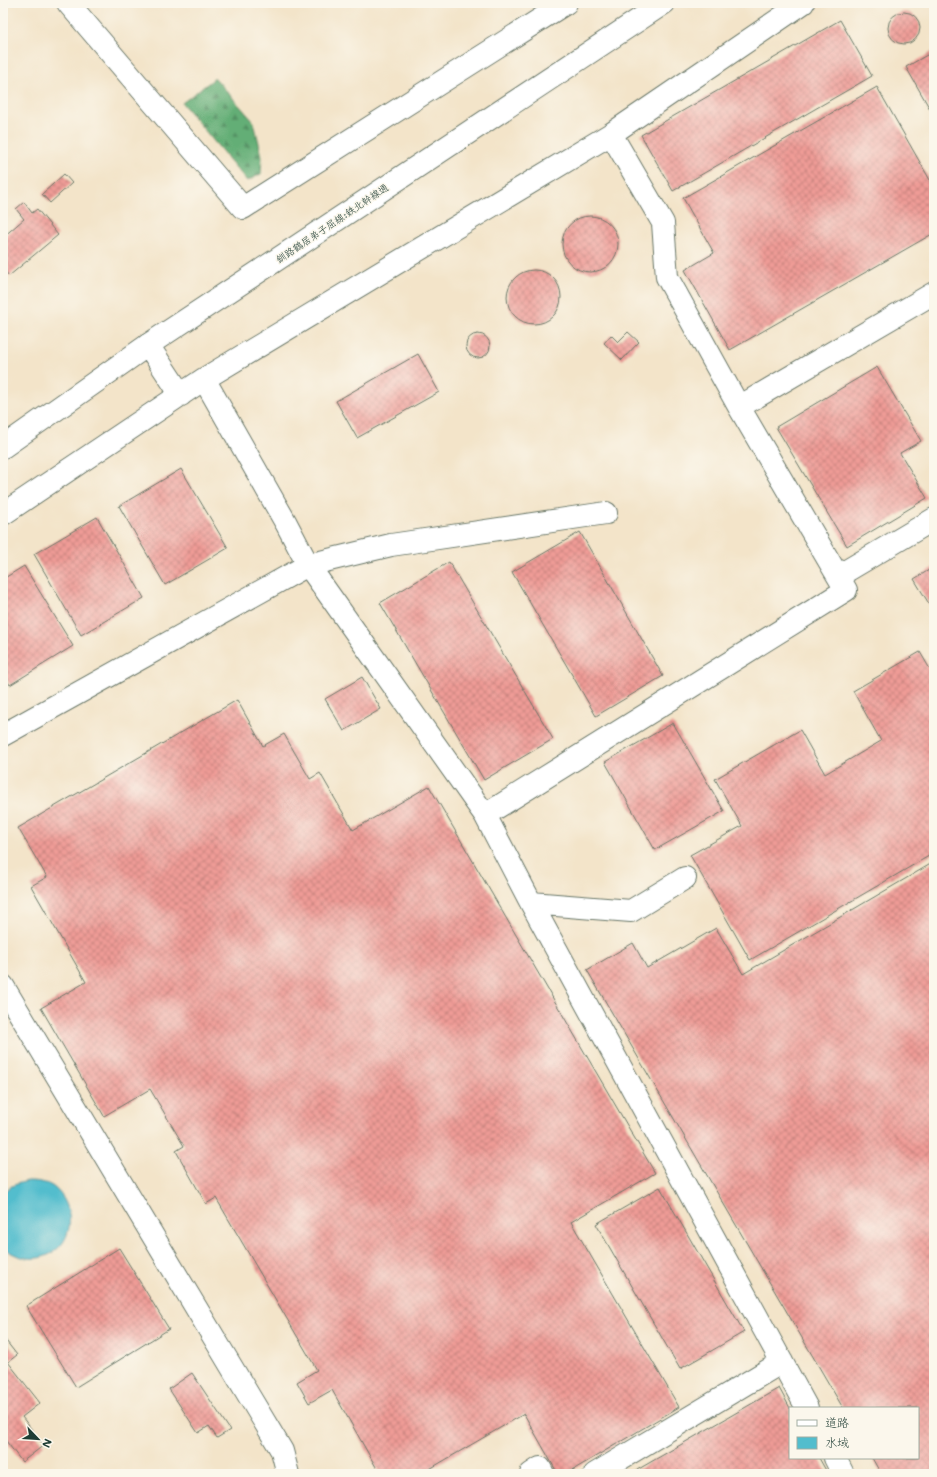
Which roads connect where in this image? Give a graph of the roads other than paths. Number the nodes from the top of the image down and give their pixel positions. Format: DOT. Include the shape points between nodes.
graph roads {
  1 [pos="566,3"];
  2 [pos="664,3"];
  3 [pos="803,3"];
  4 [pos="75,6"];
  5 [pos="611,134"];
  6 [pos="934,293"];
  7 [pos="148,345"];
  8 [pos="204,379"];
  9 [pos="181,395"];
  10 [pos="739,407"];
  11 [pos="3,447"];
  12 [pos="606,513"];
  13 [pos="3,514"];
  14 [pos="934,519"];
  15 [pos="308,565"];
  16 [pos="838,576"];
  17 [pos="3,735"];
  18 [pos="485,815"];
  19 [pos="685,878"];
  20 [pos="531,903"];
  21 [pos="3,986"];
  22 [pos="782,1362"];
  23 [pos="806,1407"];
  24 [pos="835,1459"];
  25 [pos="288,1474"];
  26 [pos="531,1474"];
  27 [pos="543,1474"];
  28 [pos="595,1474"];
  29 [pos="843,1474"];
  1 -- 4 [label="main road" via="243,208"];
  2 -- 7 [label="main road, 釧路鶴居弟子屈線:鉄北幹線通"];
  3 -- 5 [label="main road"];
  5 -- 8 [label="main road"];
  5 -- 10 [label="main road" via="663,223 667,277"];
  6 -- 10 [label="main road"];
  7 -- 9 [label="main road"];
  7 -- 11 [label="main road, 釧路鶴居弟子屈線:鉄北幹線通"];
  8 -- 9 [label="main road"];
  8 -- 15 [label="main road"];
  9 -- 13 [label="main road"];
  10 -- 16 [label="main road"];
  12 -- 15 [label="main road" via="391,545"];
  14 -- 16 [label="main road"];
  15 -- 17 [label="main road"];
  15 -- 18 [label="main road"];
  16 -- 18 [label="main road" via="846,590"];
  18 -- 20 [label="main road"];
  19 -- 20 [label="main road" via="631,911"];
  20 -- 22 [label="main road"];
  21 -- 25 [label="main road" via="282,1451"];
  22 -- 23 [label="main road"];
  22 -- 28 [label="main road"];
  24 -- 29 [label="main road"];
  26 -- 27 [label="main road" via="540,1468"];
}
